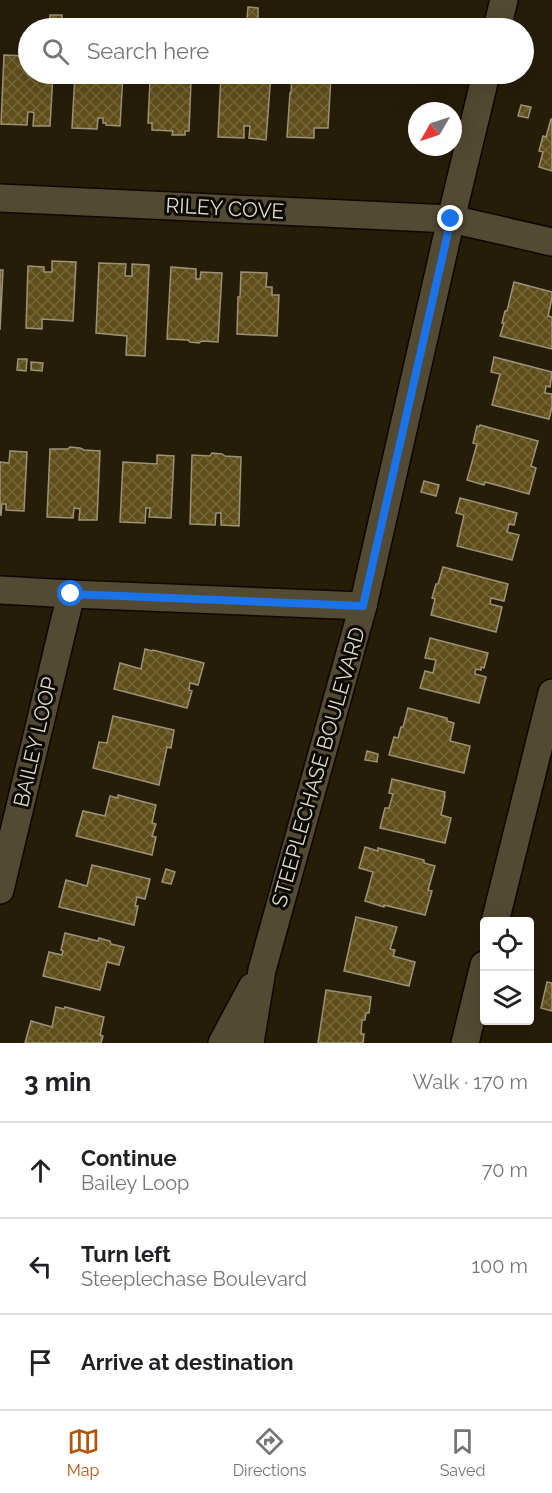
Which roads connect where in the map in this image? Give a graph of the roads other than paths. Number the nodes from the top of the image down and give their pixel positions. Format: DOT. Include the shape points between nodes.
graph roads {
  1 [pos="504,0"];
  2 [pos="500,18"];
  3 [pos="484,84"];
  4 [pos="0,198"];
  5 [pos="451,219"];
  6 [pos="552,242"];
  7 [pos="0,590"];
  8 [pos="71,594"];
  9 [pos="363,606"];
  10 [pos="552,693"];
  11 [pos="0,890"];
  12 [pos="496,917"];
  13 [pos="261,970"];
  14 [pos="483,971"];
  15 [pos="222,1043"];
  16 [pos="250,1043"];
  17 [pos="465,1043"];
  1 -- 2 [label="street"];
  3 -- 5 [label="street, STEEPLECHASE BOULEVARD"];
  4 -- 5 [label="street, RILEY COVE"];
  5 -- 6 [label="street, RILEY COVE"];
  5 -- 9 [label="street, STEEPLECHASE BOULEVARD"];
  7 -- 8 [label="street"];
  8 -- 9 [label="street"];
  8 -- 11 [label="street, BAILEY LOOP"];
  9 -- 13 [label="street, STEEPLECHASE BOULEVARD"];
  10 -- 12 [label="street"];
  13 -- 15 [label="street, STEEPLECHASE BOULEVARD"];
  13 -- 16 [label="street, STEEPLECHASE BOULEVARD"];
  14 -- 17 [label="street"];
}
